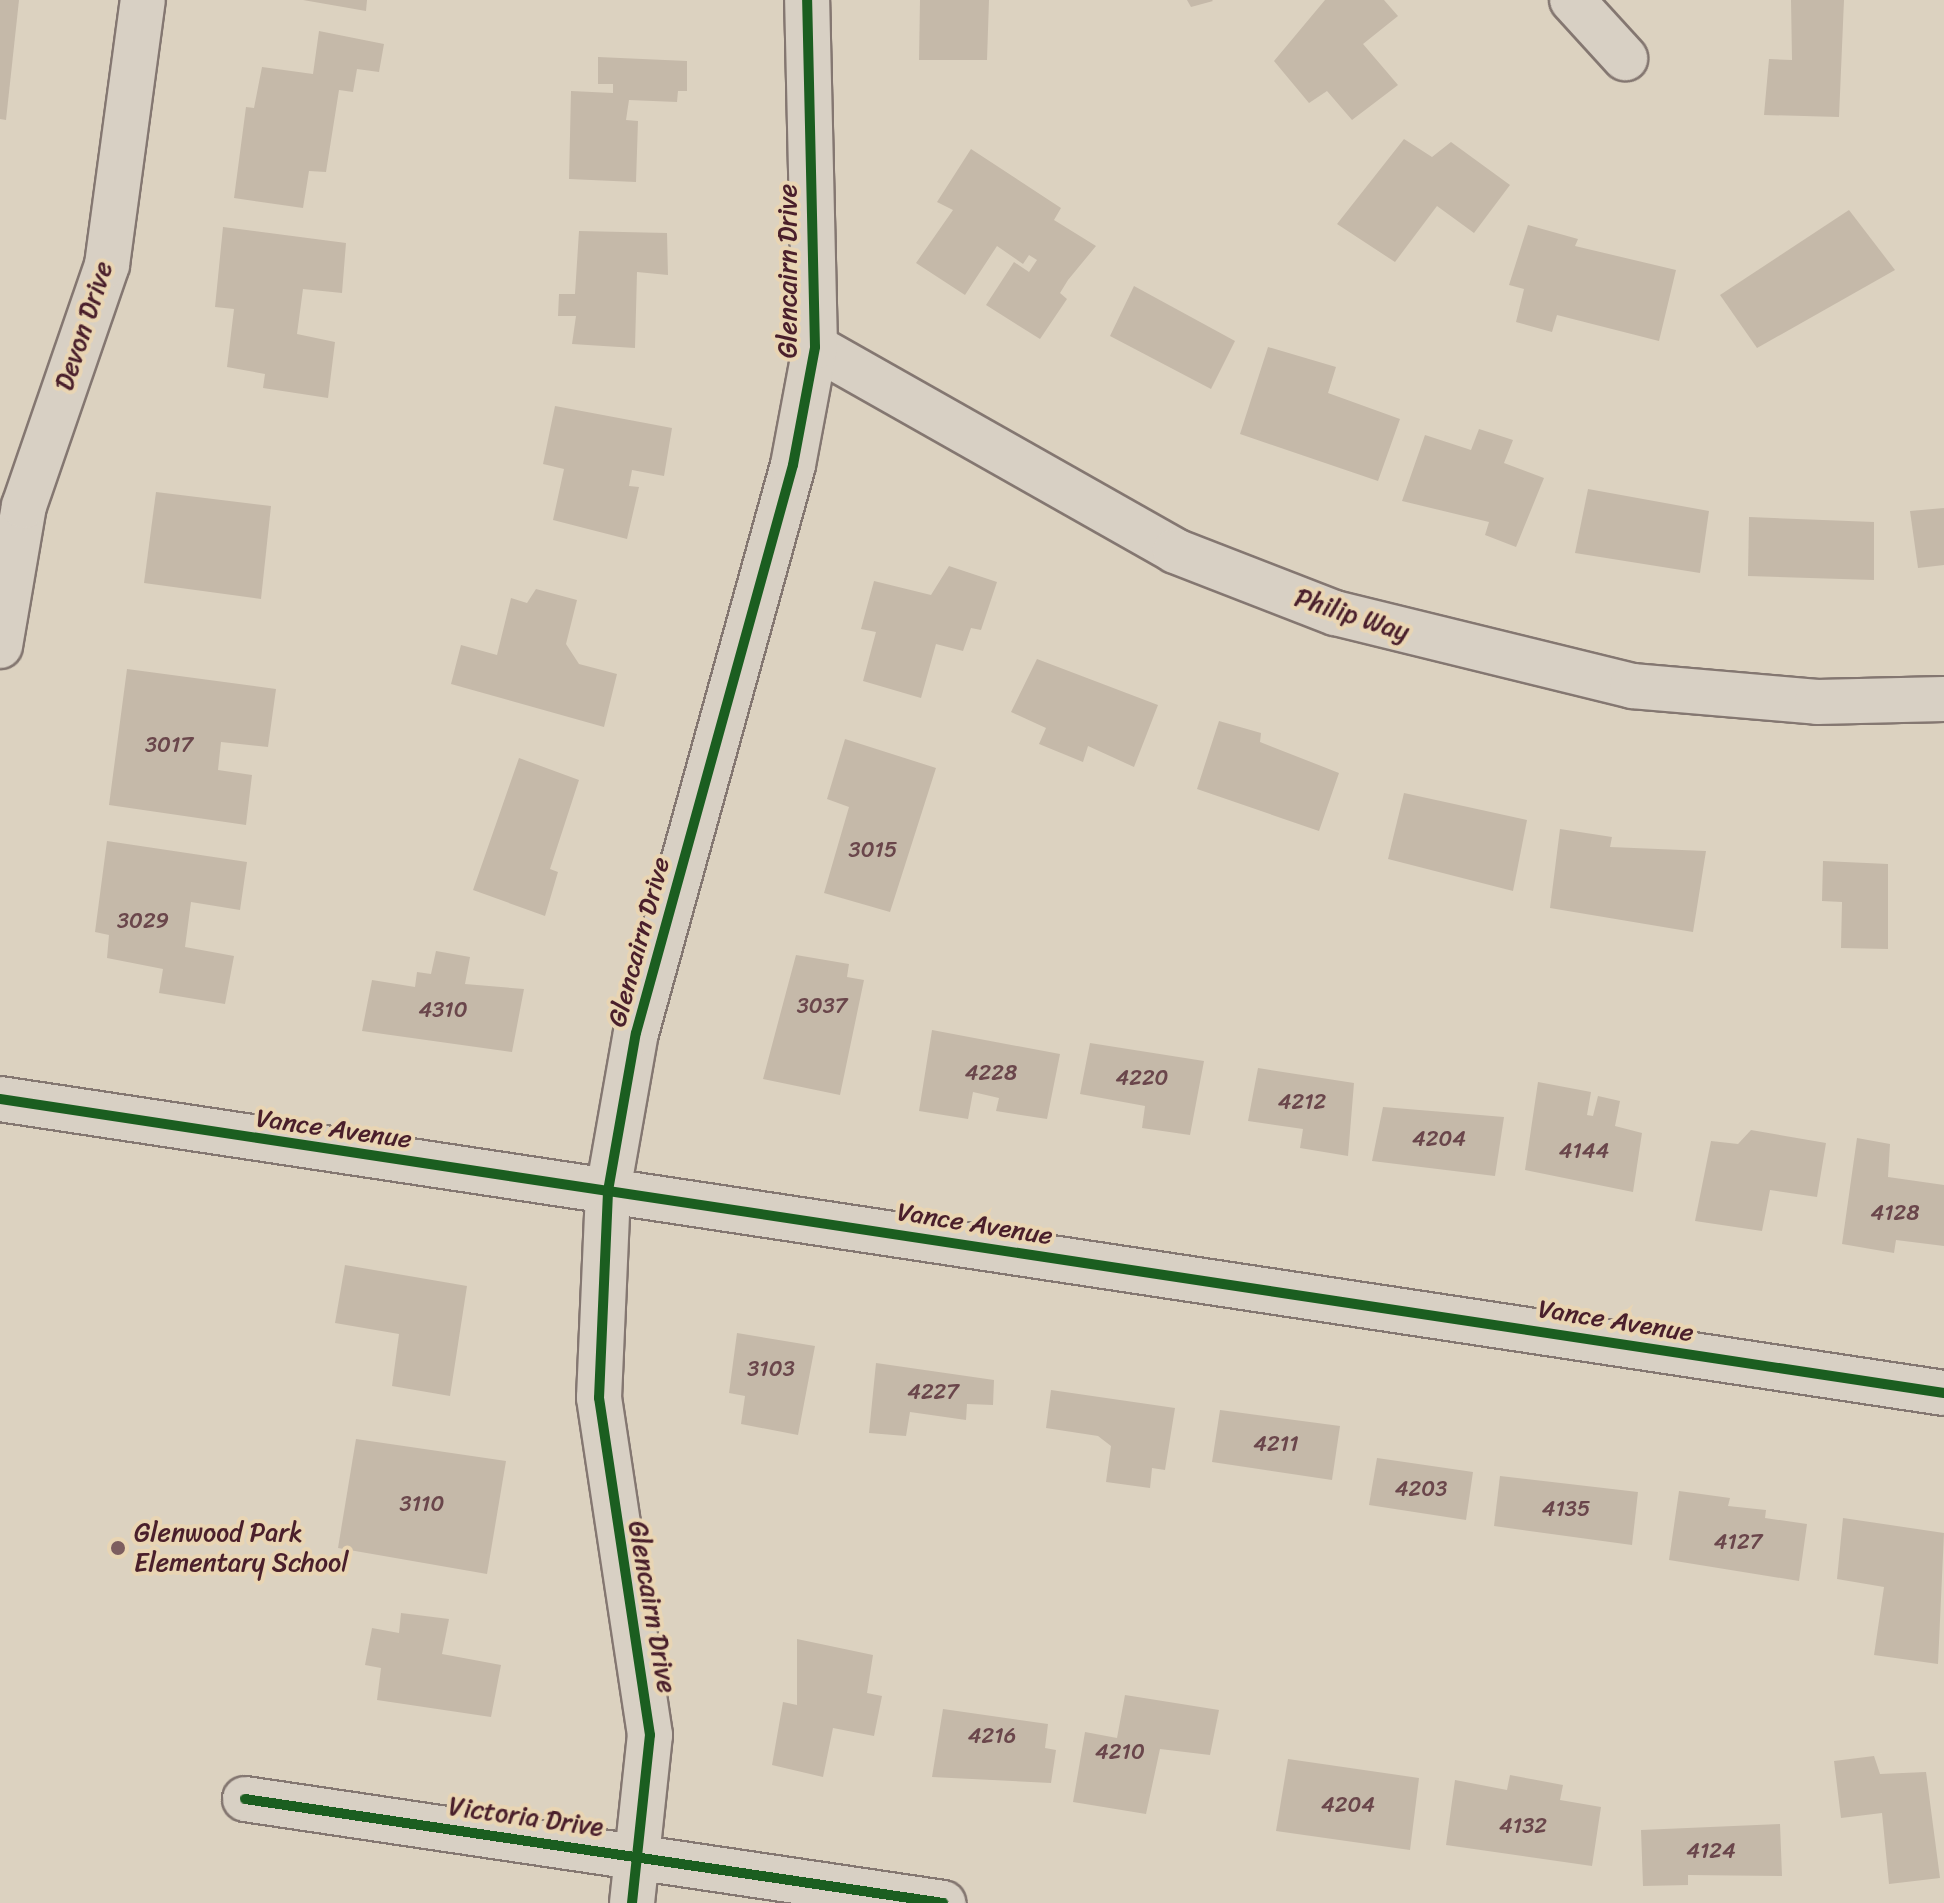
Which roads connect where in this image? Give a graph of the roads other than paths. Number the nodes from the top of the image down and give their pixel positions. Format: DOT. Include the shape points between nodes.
graph roads {
  1 [pos="143,0"];
  2 [pos="807,0"];
  3 [pos="1572,0"];
  4 [pos="1625,58"];
  5 [pos="815,347"];
  6 [pos="0,646"];
  7 [pos="1944,699"];
  8 [pos="0,1099"];
  9 [pos="608,1191"];
  10 [pos="1944,1393"];
  11 [pos="245,1799"];
  12 [pos="639,1855"];
  13 [pos="632,1903"];
  14 [pos="943,1903"];
  1 -- 6 [label="street, Devon Drive" via="107,265 24,506"];
  2 -- 5 [label="street, Glencairn Drive"];
  3 -- 4 [label="street"];
  5 -- 7 [label="street, Philip Way" via="1175,551 1335,613 1632,686 1817,702"];
  5 -- 9 [label="street, Glencairn Drive" via="793,465 636,1033"];
  8 -- 9 [label="street, Vance Avenue"];
  9 -- 10 [label="street, Vance Avenue"];
  9 -- 12 [label="street, Glencairn Drive" via="599,1398 650,1735"];
  11 -- 12 [label="street, Victoria Drive"];
  12 -- 13 [label="street, Glencairn Drive"];
  12 -- 14 [label="street, Victoria Drive"];
}
